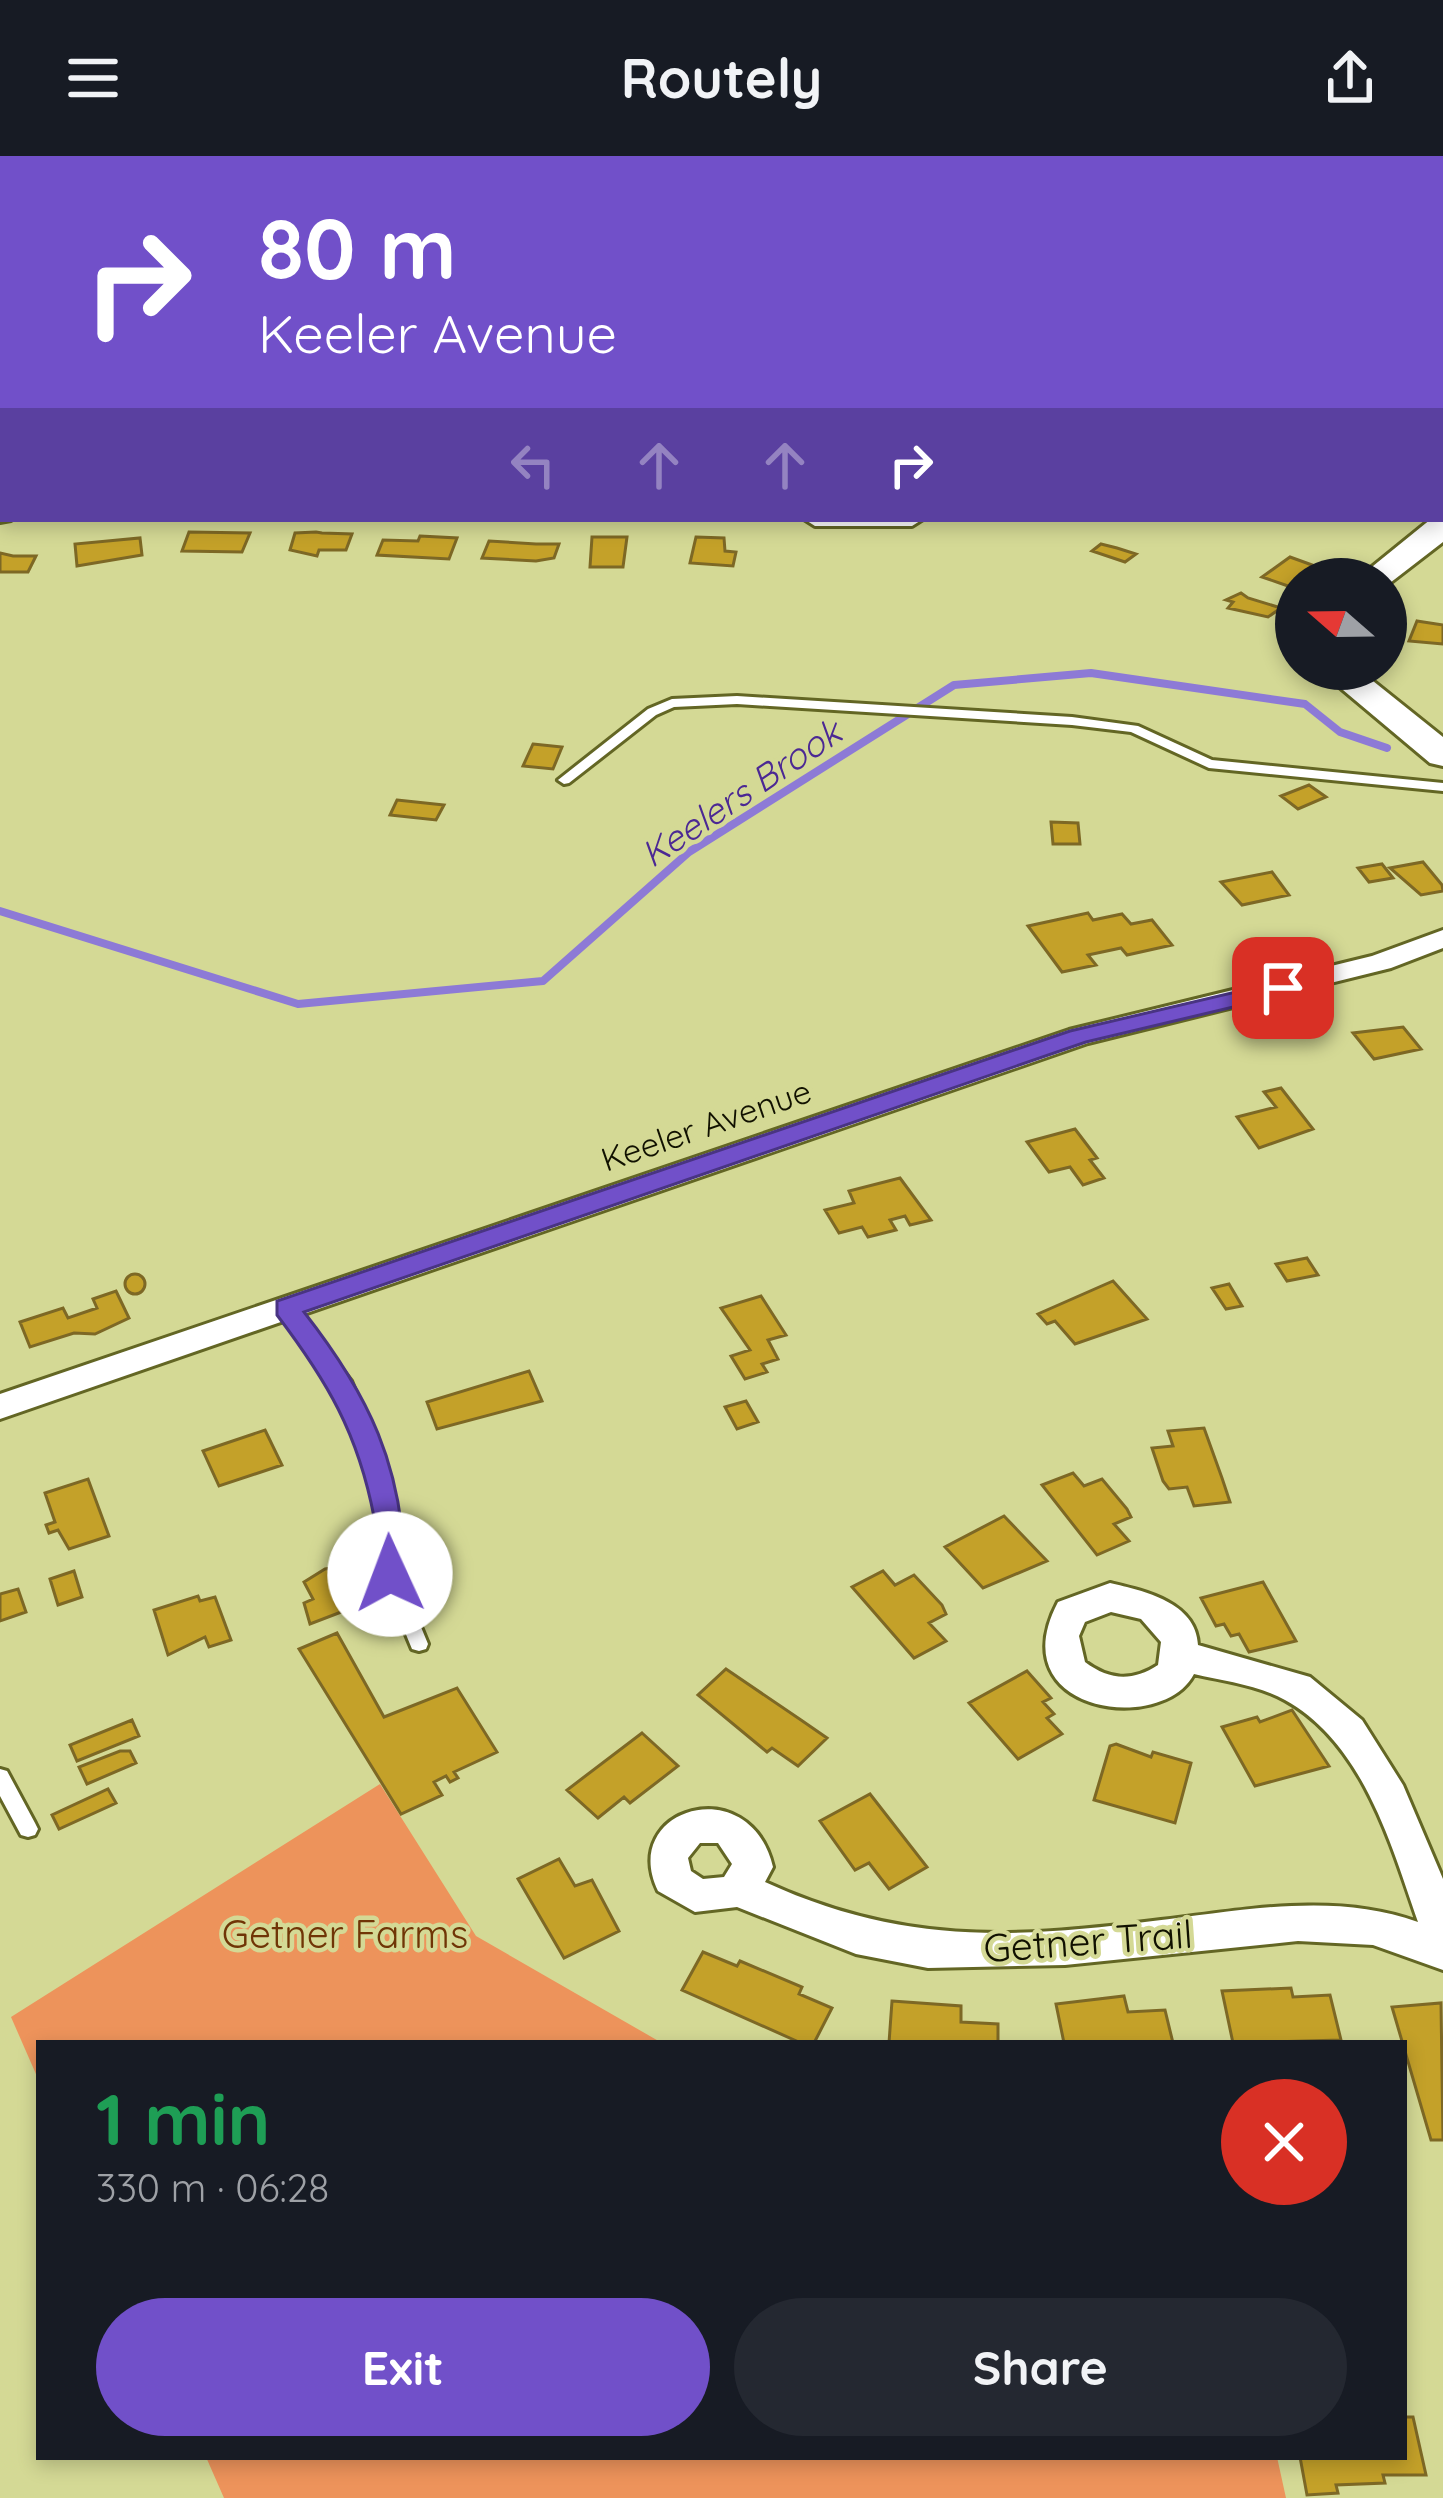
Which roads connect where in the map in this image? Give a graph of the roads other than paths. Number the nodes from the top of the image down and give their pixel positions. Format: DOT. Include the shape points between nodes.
graph roads {
  1 [pos="1443,526"];
  2 [pos="1401,558"];
  3 [pos="1362,690"];
  4 [pos="1443,755"];
  5 [pos="563,780"];
  6 [pos="1443,787"];
  7 [pos="1443,938"];
  8 [pos="286,1308"];
  9 [pos="0,1406"];
  10 [pos="419,1644"];
  11 [pos="1182,1656"];
  12 [pos="0,1777"];
  13 [pos="28,1829"];
  14 [pos="738,1889"];
  15 [pos="1443,1936"];
  16 [pos="1443,1952"];
  1 -- 2 [label="main road"];
  3 -- 4 [label="main road"];
  5 -- 6 [label="lane" via="672,703 736,700 1072,721 1134,730 1209,764"];
  7 -- 8 [label="street, Keeler Avenue" via="1381,962 1079,1036"];
  8 -- 9 [label="street, Keeler Avenue"];
  8 -- 10 [label="lane" via="350,1399 389,1520 390,1574"];
  11 -- 15 [label="street" via="1298,1688 1340,1718 1406,1832"];
  12 -- 13 [label="lane"];
  14 -- 16 [label="street, Getner Trail" via="801,1918 925,1950 1088,1946 1323,1921 1418,1938"];
}
